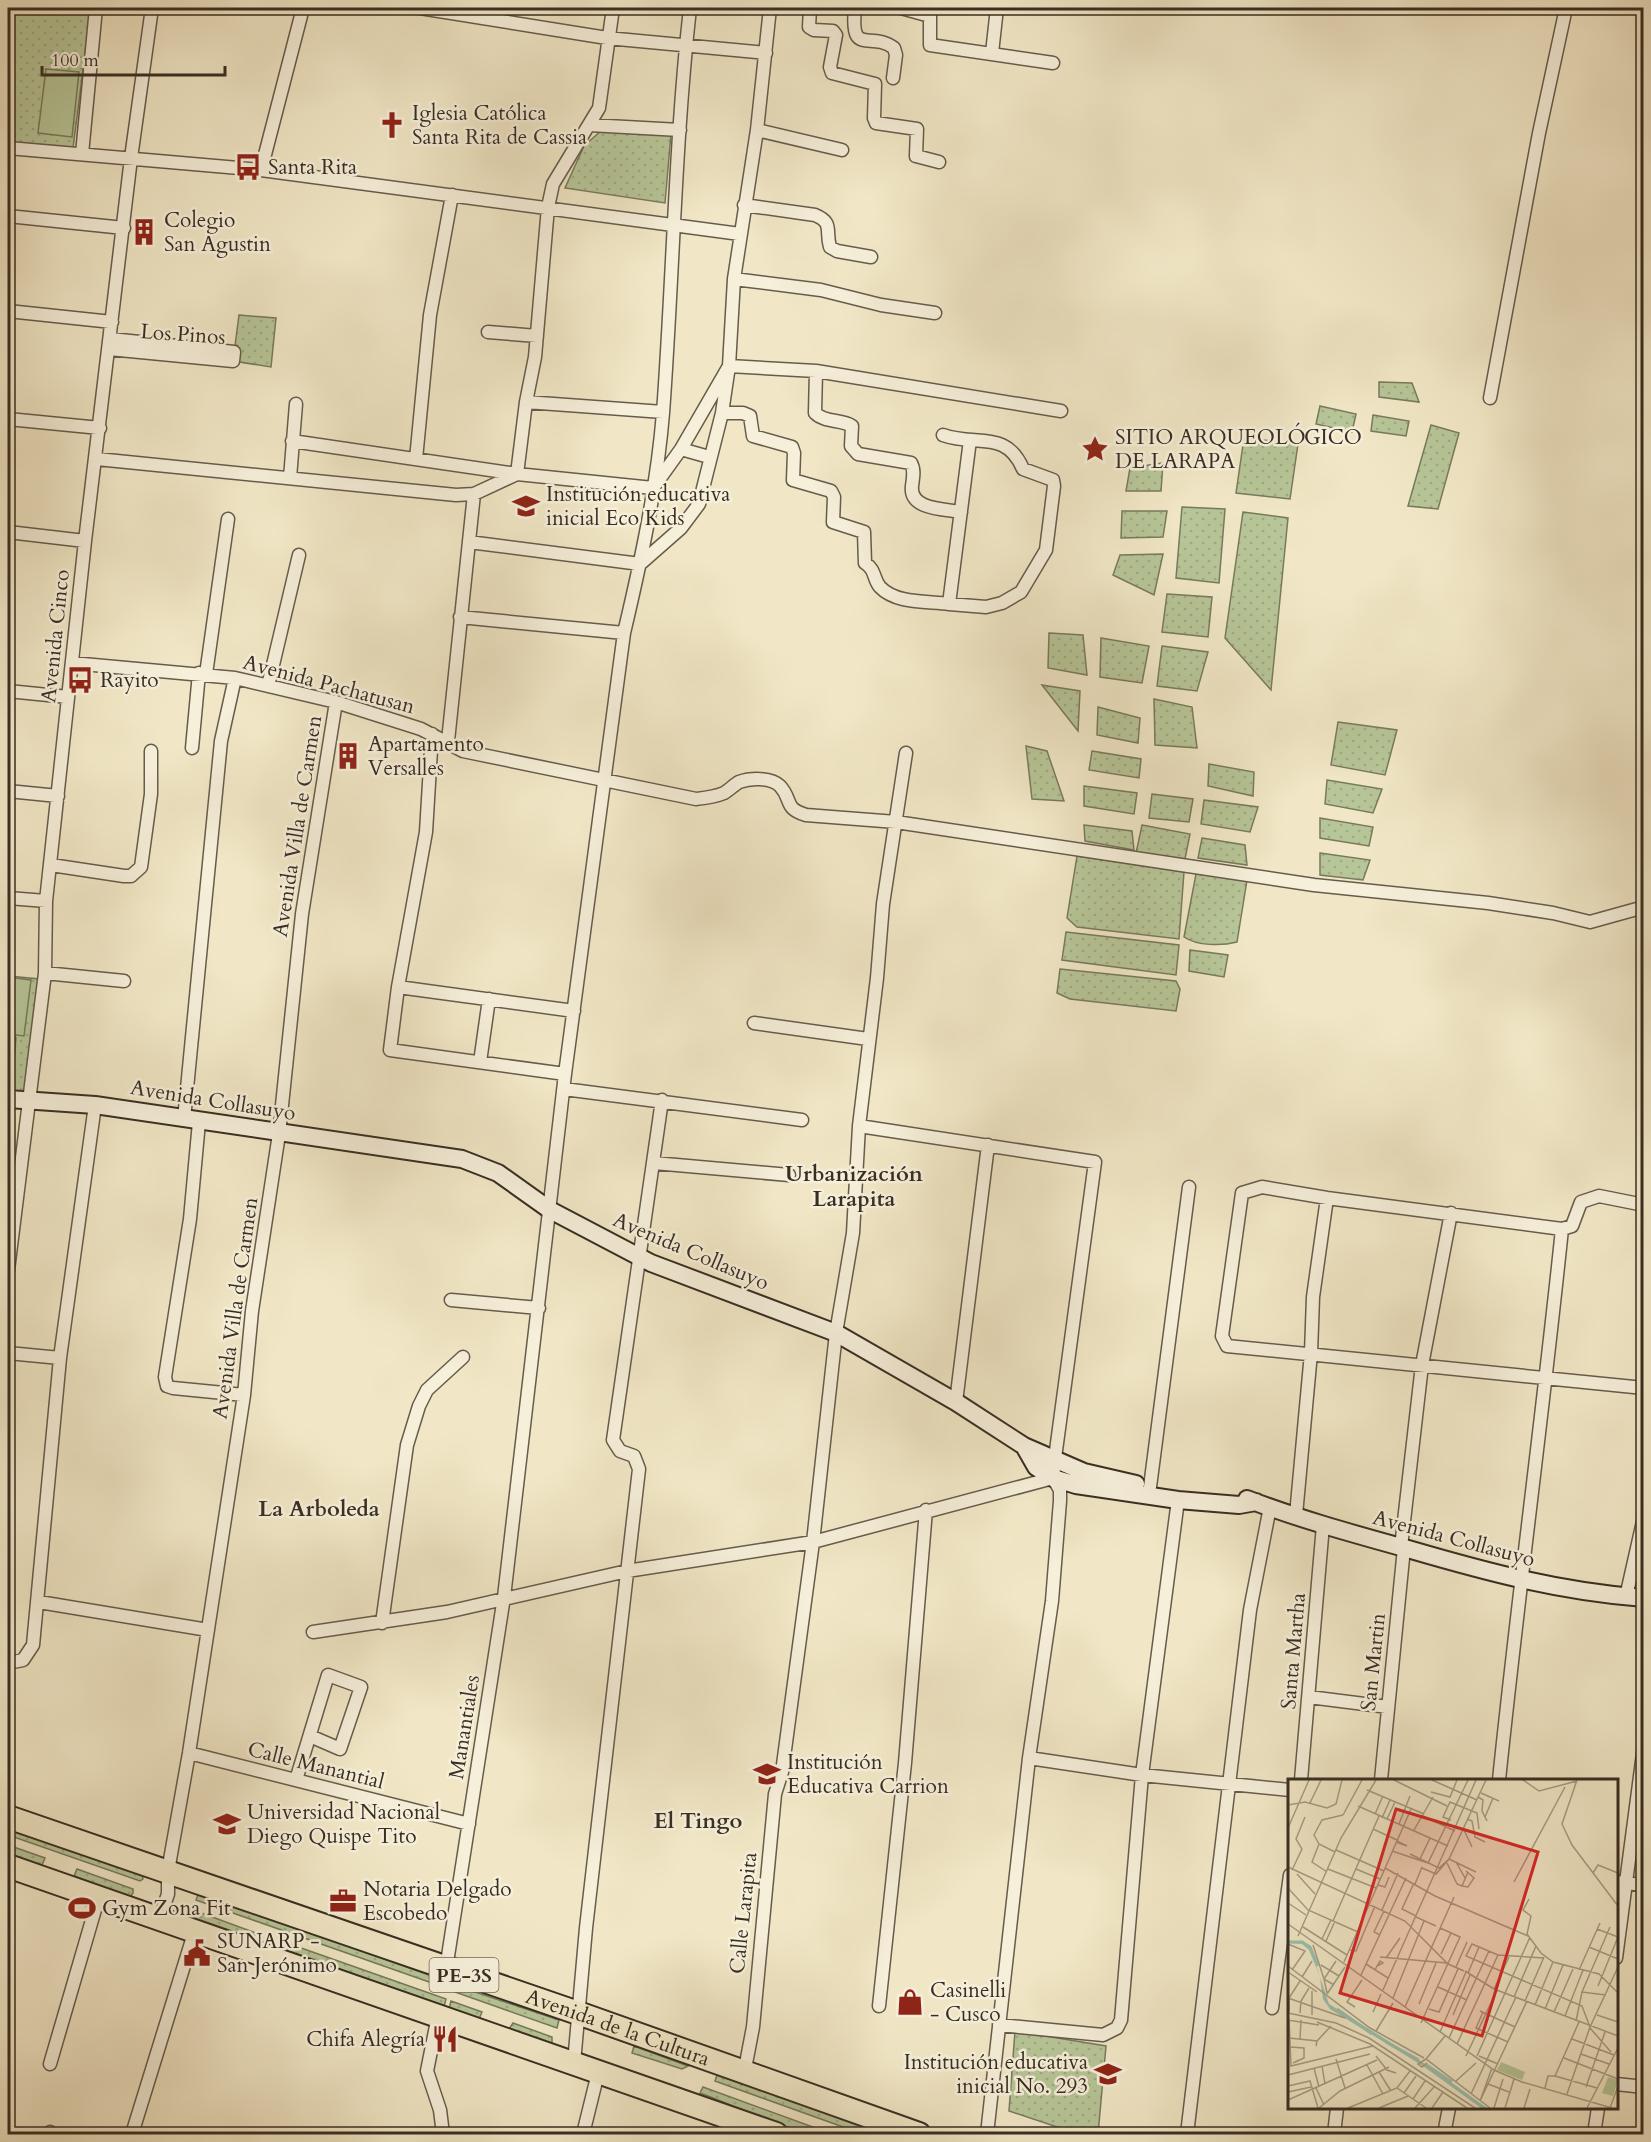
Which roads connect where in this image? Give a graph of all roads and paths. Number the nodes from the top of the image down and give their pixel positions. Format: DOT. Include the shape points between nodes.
graph roads {
  1 [pos="96,8"];
  2 [pos="152,8"];
  3 [pos="303,8"];
  4 [pos="420,8"];
  5 [pos="613,8"];
  6 [pos="690,8"];
  7 [pos="770,8"];
  8 [pos="810,8"];
  9 [pos="855,8"];
  10 [pos="901,8"];
  11 [pos="997,8"];
  12 [pos="1566,8"];
  13 [pos="607,38"];
  14 [pos="686,46"];
  15 [pos="766,53"];
  16 [pos="992,53"];
  17 [pos="1053,63"];
  18 [pos="893,78"];
  19 [pos="588,125"];
  20 [pos="680,130"];
  21 [pos="757,130"];
  22 [pos="8,148"];
  23 [pos="842,150"];
  24 [pos="82,154"];
  25 [pos="131,158"];
  26 [pos="939,162"];
  27 [pos="261,171"];
  28 [pos="452,195"];
  29 [pos="744,205"];
  30 [pos="548,207"];
  31 [pos="8,216"];
  32 [pos="673,224"];
  33 [pos="124,228"];
  34 [pos="740,234"];
  35 [pos="871,257"];
  36 [pos="734,279"];
  37 [pos="8,311"];
  38 [pos="935,313"];
  39 [pos="112,322"];
  40 [pos="488,332"];
  41 [pos="537,336"];
  42 [pos="110,344"];
  43 [pos="729,366"];
  44 [pos="816,371"];
  45 [pos="1490,398"];
  46 [pos="526,402"];
  47 [pos="296,404"];
  48 [pos="1061,411"];
  49 [pos="663,412"];
  50 [pos="722,413"];
  51 [pos="8,419"];
  52 [pos="100,428"];
  53 [pos="943,435"];
  54 [pos="970,440"];
  55 [pos="292,441"];
  56 [pos="681,448"];
  57 [pos="709,457"];
  58 [pos="97,459"];
  59 [pos="416,459"];
  60 [pos="517,474"];
  61 [pos="290,478"];
  62 [pos="653,488"];
  63 [pos="474,494"];
  64 [pos="961,512"];
  65 [pos="228,519"];
  66 [pos="8,532"];
  67 [pos="85,542"];
  68 [pos="469,542"];
  69 [pos="299,555"];
  70 [pos="640,564"];
  71 [pos="949,604"];
  72 [pos="460,617"];
  73 [pos="624,633"];
  74 [pos="72,663"];
  75 [pos="202,673"];
  76 [pos="235,678"];
  77 [pos="268,686"];
  78 [pos="8,691"];
  79 [pos="68,697"];
  80 [pos="336,702"];
  81 [pos="432,734"];
  82 [pos="448,741"];
  83 [pos="192,748"];
  84 [pos="151,752"];
  85 [pos="906,753"];
  86 [pos="604,781"];
  87 [pos="8,791"];
  88 [pos="58,796"];
  89 [pos="896,822"];
  90 [pos="51,865"];
  91 [pos="8,898"];
  92 [pos="46,901"];
  93 [pos="1644,907"];
  94 [pos="45,973"];
  95 [pos="124,981"];
  96 [pos="398,987"];
  97 [pos="489,999"];
  98 [pos="574,1011"];
  99 [pos="754,1023"];
  100 [pos="868,1039"];
  101 [pos="480,1062"];
  102 [pos="566,1074"];
  103 [pos="564,1089"];
  104 [pos="8,1099"];
  105 [pos="662,1100"];
  106 [pos="28,1102"];
  107 [pos="95,1105"];
  108 [pos="802,1120"];
  109 [pos="192,1121"];
  110 [pos="859,1126"];
  111 [pos="279,1134"];
  112 [pos="988,1145"];
  113 [pos="654,1163"];
  114 [pos="789,1175"];
  115 [pos="1189,1186"];
  116 [pos="1327,1198"];
  117 [pos="1644,1205"];
  118 [pos="550,1210"];
  119 [pos="1450,1213"];
  120 [pos="1562,1229"];
  121 [pos="639,1257"];
  122 [pos="8,1270"];
  123 [pos="451,1300"];
  124 [pos="539,1308"];
  125 [pos="837,1333"];
  126 [pos="8,1353"];
  127 [pos="1311,1353"];
  128 [pos="463,1357"];
  129 [pos="60,1358"];
  130 [pos="1422,1365"];
  131 [pos="1547,1377"];
  132 [pos="1644,1388"];
  133 [pos="244,1395"];
  134 [pos="956,1402"];
  135 [pos="1024,1446"];
  136 [pos="1055,1458"];
  137 [pos="1053,1478"];
  138 [pos="1164,1494"];
  139 [pos="1263,1505"];
  140 [pos="926,1510"];
  141 [pos="1296,1515"];
  142 [pos="1644,1517"];
  143 [pos="1323,1525"];
  144 [pos="813,1542"];
  145 [pos="1403,1548"];
  146 [pos="627,1571"];
  147 [pos="1520,1581"];
  148 [pos="1626,1597"];
  149 [pos="504,1598"];
  150 [pos="1644,1598"];
  151 [pos="39,1602"];
  152 [pos="382,1623"];
  153 [pos="208,1630"];
  154 [pos="313,1632"];
  155 [pos="8,1663"];
  156 [pos="1309,1697"];
  157 [pos="1388,1707"];
  158 [pos="309,1736"];
  159 [pos="1644,1746"];
  160 [pos="189,1753"];
  161 [pos="1029,1758"];
  162 [pos="1142,1775"];
  163 [pos="1301,1779"];
  164 [pos="1381,1779"];
  165 [pos="1500,1779"];
  166 [pos="296,1780"];
  167 [pos="1230,1784"];
  168 [pos="1288,1790"];
  169 [pos="8,1817"];
  170 [pos="469,1824"];
  171 [pos="8,1866"];
  172 [pos="168,1871"];
  173 [pos="1621,1883"];
  174 [pos="1644,1885"];
  175 [pos="1288,1890"];
  176 [pos="99,1896"];
  177 [pos="160,1917"];
  178 [pos="195,1930"];
  179 [pos="1618,1939"];
  180 [pos="446,1969"];
  181 [pos="879,2006"];
  182 [pos="1272,2008"];
  183 [pos="578,2013"];
  184 [pos="438,2016"];
  185 [pos="999,2025"];
  186 [pos="574,2063"];
  187 [pos="50,2064"];
  188 [pos="598,2073"];
  189 [pos="744,2074"];
  190 [pos="1618,2084"];
  191 [pos="1644,2087"];
  192 [pos="1338,2109"];
  193 [pos="1449,2109"];
  194 [pos="1598,2109"];
  195 [pos="132,2134"];
  196 [pos="443,2134"];
  197 [pos="583,2134"];
  198 [pos="776,2134"];
  199 [pos="920,2134"];
  200 [pos="987,2134"];
  201 [pos="1187,2134"];
  202 [pos="1334,2134"];
  203 [pos="1444,2134"];
  204 [pos="1594,2134"];
  1 -- 24 [label="street"];
  2 -- 25 [label="street, Avenida Cinco"];
  3 -- 27 [label="street"];
  4 -- 13 [label="street"];
  5 -- 13 [label="street"];
  6 -- 14 [label="street, Manantiales"];
  7 -- 15 [label="street"];
  8 -- 26 [label="street" via="809,27 836,35 832,73 875,84 876,123 917,129 916,156"];
  9 -- 18 [label="street" via="856,36 894,48"];
  10 -- 16 [label="street" via="930,16 930,45"];
  11 -- 16 [label="street"];
  12 -- 45 [label="street"];
  13 -- 14 [label="street"];
  13 -- 19 [label="street" via="599,108"];
  14 -- 15 [label="street"];
  14 -- 20 [label="street, Manantiales"];
  15 -- 21 [label="street"];
  16 -- 17 [label="street"];
  19 -- 20 [label="street"];
  19 -- 30 [label="street" via="554,184"];
  20 -- 32 [label="street, Manantiales"];
  21 -- 23 [label="street"];
  21 -- 29 [label="street"];
  22 -- 24 [label="street"];
  24 -- 25 [label="street"];
  25 -- 27 [label="street"];
  25 -- 33 [label="street, Avenida Cinco"];
  27 -- 28 [label="street"];
  28 -- 30 [label="street"];
  28 -- 59 [label="street" via="430,315"];
  29 -- 34 [label="street"];
  29 -- 35 [label="street" via="825,219 830,246 837,251"];
  30 -- 32 [label="street"];
  30 -- 41 [label="street"];
  31 -- 33 [label="street"];
  32 -- 34 [label="street"];
  32 -- 49 [label="street, Manantiales"];
  33 -- 39 [label="street, Avenida Cinco"];
  34 -- 36 [label="street"];
  36 -- 38 [label="street" via="821,290"];
  36 -- 43 [label="street"];
  37 -- 39 [label="street"];
  39 -- 42 [label="street, Avenida Cinco"];
  40 -- 41 [label="street"];
  41 -- 46 [label="street"];
  42 -- 42 [label="street, Los Pinos" via="234,352 233,361"];
  42 -- 52 [label="street, Avenida Cinco"];
  43 -- 44 [label="street"];
  43 -- 50 [label="street"];
  43 -- 56 [label="street"];
  44 -- 48 [label="street"];
  44 -- 64 [label="street" via="815,413 820,418 852,426 851,446 858,454 911,463 911,491 916,502"];
  46 -- 49 [label="street"];
  46 -- 60 [label="street"];
  47 -- 55 [label="street"];
  49 -- 62 [label="street, Manantiales"];
  50 -- 57 [label="street"];
  50 -- 71 [label="street" via="750,416 753,436 792,447 793,480 831,491 833,522 864,532 865,563 875,572 878,585 893,598"];
  51 -- 52 [label="street"];
  52 -- 58 [label="street, Avenida Cinco"];
  53 -- 54 [label="street"];
  54 -- 64 [label="street"];
  54 -- 71 [label="street" via="1006,445 1023,469 1053,480 1046,550 1021,592 1002,603 986,608"];
  55 -- 59 [label="street"];
  55 -- 61 [label="street"];
  56 -- 57 [label="street"];
  56 -- 62 [label="street"];
  57 -- 70 [label="street" via="699,504 681,528"];
  58 -- 61 [label="street"];
  58 -- 67 [label="street, Avenida Cinco"];
  59 -- 60 [label="street"];
  60 -- 62 [label="street"];
  60 -- 63 [label="street"];
  61 -- 63 [label="street"];
  62 -- 70 [label="street, Manantiales"];
  63 -- 68 [label="street"];
  64 -- 71 [label="street"];
  65 -- 75 [label="street"];
  66 -- 67 [label="street"];
  67 -- 74 [label="street, Avenida Cinco"];
  68 -- 70 [label="street"];
  68 -- 72 [label="street"];
  69 -- 77 [label="street"];
  70 -- 73 [label="street, Manantiales"];
  72 -- 73 [label="street"];
  72 -- 82 [label="street"];
  73 -- 86 [label="street, Manantiales"];
  74 -- 75 [label="street, Avenida Pachatusan"];
  74 -- 79 [label="street, Avenida Cinco"];
  75 -- 76 [label="street, Avenida Pachatusan"];
  75 -- 83 [label="street"];
  76 -- 77 [label="street, Avenida Pachatusan"];
  76 -- 109 [label="street" via="221,741"];
  77 -- 80 [label="street, Avenida Pachatusan"];
  78 -- 79 [label="street"];
  79 -- 88 [label="street, Avenida Cinco"];
  80 -- 81 [label="street, Avenida Pachatusan"];
  80 -- 111 [label="street, Avenida Villa de Carmen" via="302,914"];
  81 -- 82 [label="street, Avenida Pachatusan"];
  81 -- 96 [label="street" via="426,832"];
  82 -- 86 [label="street, Avenida Pachatusan" via="463,751"];
  84 -- 90 [label="street" via="151,794 141,867 137,872 124,876"];
  85 -- 89 [label="street, Calle Larapita"];
  86 -- 89 [label="street, Avenida Pachatusan" via="696,799 725,793 749,779 770,780 785,793 794,811"];
  86 -- 98 [label="street, Manantiales"];
  87 -- 88 [label="street"];
  88 -- 90 [label="street, Avenida Cinco"];
  89 -- 93 [label="street, Avenida Pachatusan" via="1314,885 1488,903 1590,922"];
  89 -- 100 [label="street, Calle Larapita"];
  90 -- 92 [label="street, Avenida Cinco"];
  91 -- 92 [label="street"];
  92 -- 94 [label="street, Avenida Cinco"];
  94 -- 95 [label="street"];
  94 -- 106 [label="street, Avenida Cinco"];
  96 -- 97 [label="street"];
  96 -- 101 [label="street" via="390,1050"];
  97 -- 98 [label="street"];
  97 -- 101 [label="street"];
  98 -- 102 [label="street, Manantiales"];
  99 -- 100 [label="street"];
  100 -- 110 [label="street, Calle Larapita"];
  101 -- 102 [label="street"];
  102 -- 103 [label="street, Manantiales"];
  103 -- 105 [label="street"];
  103 -- 118 [label="street, Manantiales"];
  104 -- 106 [label="street, Avenida Collasuyo"];
  105 -- 108 [label="street"];
  105 -- 113 [label="street"];
  106 -- 107 [label="street, Avenida Collasuyo"];
  106 -- 122 [label="street, Avenida Cinco"];
  107 -- 109 [label="street, Avenida Collasuyo"];
  107 -- 129 [label="street"];
  109 -- 111 [label="street, Avenida Collasuyo"];
  109 -- 133 [label="street" via="190,1219 165,1377 167,1386 173,1388"];
  110 -- 112 [label="street"];
  110 -- 125 [label="street, Calle Larapita" via="853,1233"];
  111 -- 118 [label="street, Avenida Collasuyo" via="462,1159 498,1173"];
  111 -- 133 [label="street, Avenida Villa de Carmen" via="252,1311"];
  112 -- 134 [label="street"];
  112 -- 136 [label="street" via="1095,1162"];
  113 -- 114 [label="street"];
  113 -- 121 [label="street"];
  115 -- 138 [label="street"];
  116 -- 119 [label="street"];
  116 -- 127 [label="street" via="1313,1297"];
  116 -- 127 [label="street" via="1262,1186 1242,1193 1222,1336 1227,1346"];
  117 -- 120 [label="street" via="1592,1197 1581,1202 1572,1226"];
  118 -- 121 [label="street, Avenida Collasuyo"];
  118 -- 124 [label="street, Manantiales"];
  119 -- 120 [label="street"];
  119 -- 130 [label="street, San Martin"];
  120 -- 131 [label="street"];
  121 -- 125 [label="street, Avenida Collasuyo"];
  121 -- 146 [label="street" via="613,1440 620,1451 634,1456 639,1469"];
  123 -- 124 [label="street"];
  124 -- 149 [label="street, Manantiales"];
  125 -- 134 [label="street, Avenida Collasuyo"];
  125 -- 144 [label="street, Calle Larapita"];
  126 -- 129 [label="street"];
  127 -- 130 [label="street"];
  127 -- 141 [label="street"];
  128 -- 152 [label="street" via="428,1390 407,1445"];
  129 -- 151 [label="street"];
  130 -- 131 [label="street"];
  130 -- 145 [label="street, San Martin"];
  131 -- 132 [label="street"];
  131 -- 147 [label="street"];
  133 -- 153 [label="street, Avenida Villa de Carmen"];
  134 -- 135 [label="street, Avenida Collasuyo"];
  135 -- 136 [label="street, Avenida Collasuyo"];
  135 -- 137 [label="street, Avenida Collasuyo" via="1036,1467"];
  136 -- 137 [label="street"];
  136 -- 138 [label="street, Avenida Collasuyo" via="1093,1474"];
  137 -- 138 [label="street, Avenida Collasuyo" via="1076,1485"];
  137 -- 140 [label="street"];
  137 -- 161 [label="street" via="1060,1490 1060,1501 1052,1601"];
  138 -- 139 [label="street, Avenida Collasuyo"];
  138 -- 162 [label="street"];
  139 -- 141 [label="street, Avenida Collasuyo"];
  139 -- 167 [label="street"];
  140 -- 144 [label="street"];
  140 -- 181 [label="street"];
  141 -- 143 [label="street, Avenida Collasuyo"];
  142 -- 148 [label="street"];
  143 -- 145 [label="street, Avenida Collasuyo"];
  143 -- 156 [label="street, Santa Martha"];
  144 -- 146 [label="street"];
  144 -- 189 [label="street, Calle Larapita" via="782,1773 772,1810 753,2027"];
  145 -- 147 [label="street, Avenida Collasuyo"];
  145 -- 157 [label="street, San Martin"];
  146 -- 149 [label="street"];
  146 -- 183 [label="street"];
  147 -- 148 [label="street, Avenida Collasuyo"];
  147 -- 165 [label="street"];
  148 -- 150 [label="street, Avenida Collasuyo"];
  149 -- 152 [label="street"];
  149 -- 170 [label="street, Manantiales"];
  151 -- 153 [label="street"];
  151 -- 155 [label="street" via="30,1653 23,1660"];
  152 -- 154 [label="street"];
  153 -- 160 [label="street, Avenida Villa de Carmen"];
  156 -- 157 [label="street"];
  156 -- 163 [label="street, Santa Martha"];
  157 -- 164 [label="street, San Martin"];
  158 -- 158 [label="street" via="328,1675 361,1687 339,1749"];
  158 -- 166 [label="street"];
  159 -- 173 [label="street"];
  160 -- 166 [label="street, Calle Manantial"];
  160 -- 172 [label="street, Avenida Villa de Carmen"];
  161 -- 162 [label="street"];
  161 -- 185 [label="street"];
  162 -- 167 [label="street"];
  162 -- 185 [label="street" via="1117,2028 1103,2035"];
  166 -- 170 [label="street, Calle Manantial"];
  167 -- 168 [label="street"];
  167 -- 201 [label="street"];
  169 -- 172 [label="highway, Avenida de la Cultura / PE-3S"];
  170 -- 180 [label="street, Manantiales"];
  171 -- 176 [label="highway, PE-3S"];
  172 -- 177 [label="street, Avenida Villa de Carmen" via="168,1894"];
  172 -- 180 [label="highway, Avenida de la Cultura / PE-3S"];
  173 -- 174 [label="street"];
  173 -- 179 [label="street"];
  175 -- 182 [label="street"];
  176 -- 177 [label="highway, PE-3S"];
  176 -- 187 [label="street"];
  177 -- 178 [label="highway, PE-3S"];
  178 -- 184 [label="highway, PE-3S"];
  178 -- 195 [label="street"];
  180 -- 183 [label="highway, Avenida de la Cultura / PE-3S"];
  183 -- 186 [label="street"];
  183 -- 189 [label="highway, Avenida de la Cultura / PE-3S"];
  184 -- 186 [label="highway, PE-3S"];
  184 -- 196 [label="street" via="427,2071"];
  185 -- 200 [label="street"];
  186 -- 188 [label="highway, PE-3S"];
  188 -- 197 [label="street"];
  188 -- 198 [label="highway, PE-3S"];
  189 -- 199 [label="highway, Avenida de la Cultura / PE-3S"];
  190 -- 191 [label="street"];
  192 -- 202 [label="street"];
  193 -- 203 [label="street"];
  194 -- 204 [label="street"];
}
